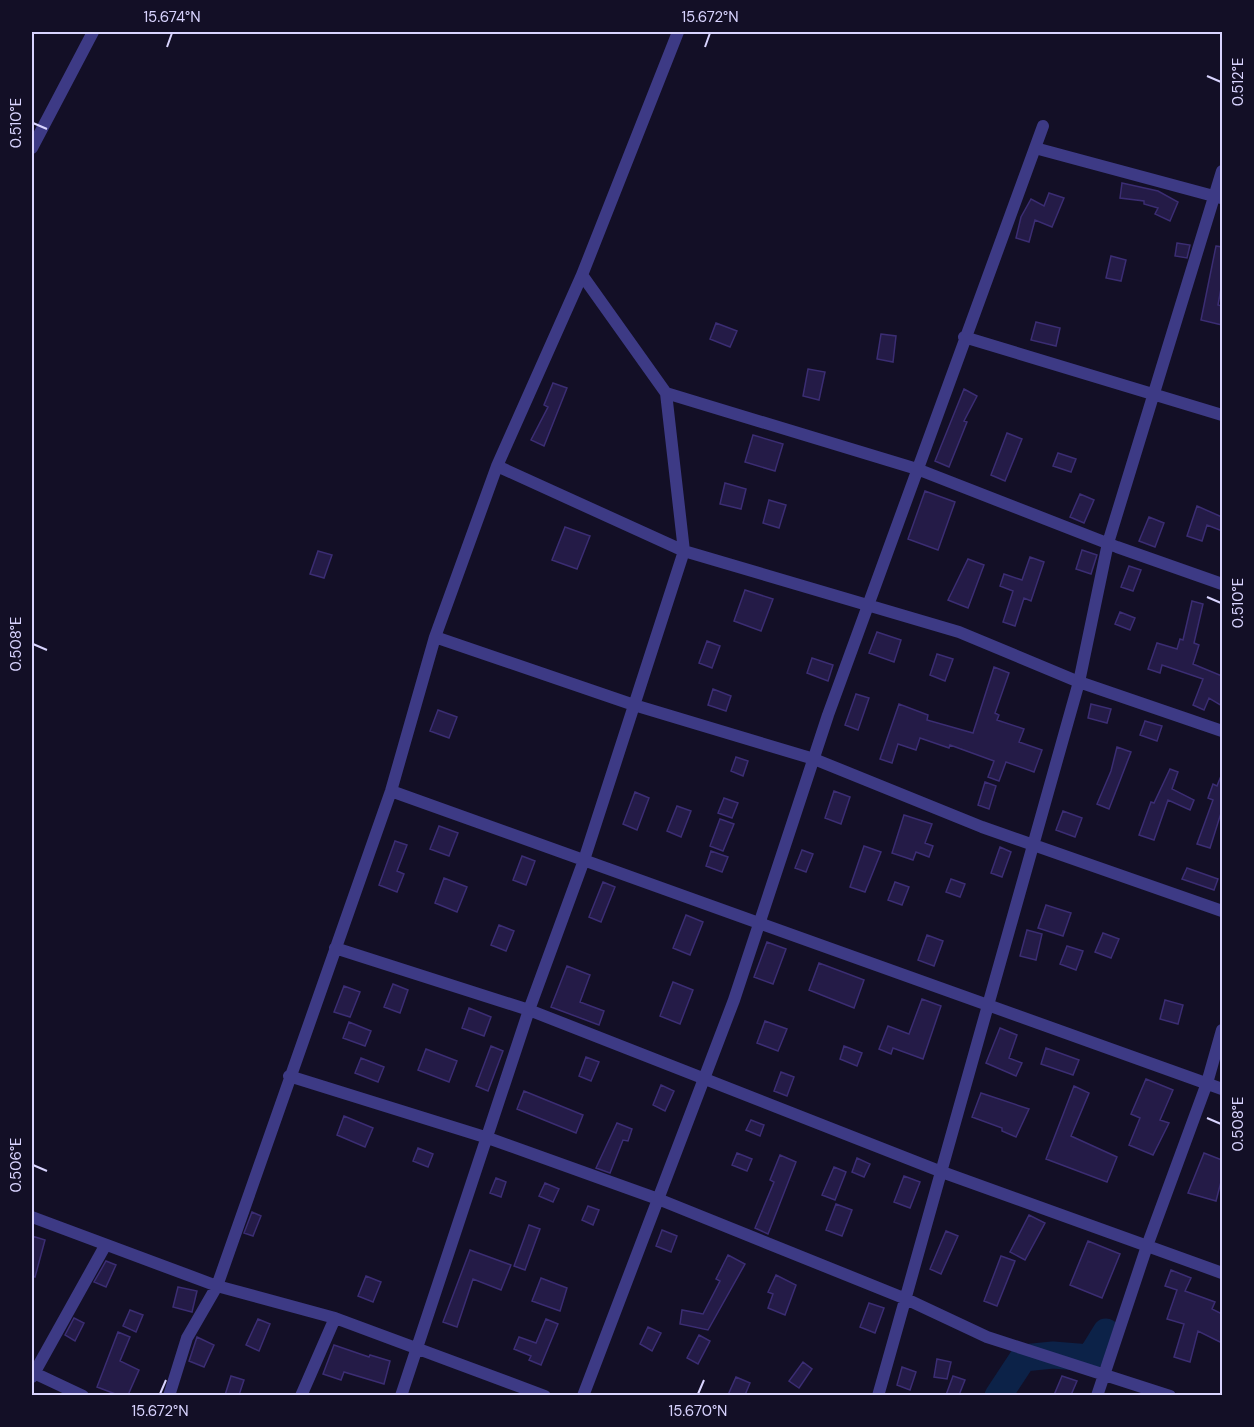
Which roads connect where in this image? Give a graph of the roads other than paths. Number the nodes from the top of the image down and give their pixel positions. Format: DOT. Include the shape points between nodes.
graph roads {
  1 [pos="93,32"];
  2 [pos="678,32"];
  3 [pos="1043,126"];
  4 [pos="32,148"];
  5 [pos="1035,148"];
  6 [pos="1222,171"];
  7 [pos="1219,197"];
  8 [pos="582,274"];
  9 [pos="964,337"];
  10 [pos="666,393"];
  11 [pos="1154,395"];
  12 [pos="1222,415"];
  13 [pos="497,466"];
  14 [pos="917,469"];
  15 [pos="1108,543"];
  16 [pos="684,551"];
  17 [pos="1222,584"];
  18 [pos="868,606"];
  19 [pos="435,637"];
  20 [pos="1079,682"];
  21 [pos="634,705"];
  22 [pos="1222,731"];
  23 [pos="814,759"];
  24 [pos="391,791"];
  25 [pos="1034,845"];
  26 [pos="584,860"];
  27 [pos="1222,911"];
  28 [pos="760,922"];
  29 [pos="335,948"];
  30 [pos="989,1005"];
  31 [pos="529,1010"];
  32 [pos="1222,1030"];
  33 [pos="289,1076"];
  34 [pos="704,1081"];
  35 [pos="1207,1083"];
  36 [pos="1222,1089"];
  37 [pos="488,1138"];
  38 [pos="942,1172"];
  39 [pos="658,1199"];
  40 [pos="32,1217"];
  41 [pos="105,1246"];
  42 [pos="1148,1246"];
  43 [pos="1222,1273"];
  44 [pos="217,1286"];
  45 [pos="906,1299"];
  46 [pos="335,1318"];
  47 [pos="417,1348"];
  48 [pos="1106,1373"];
  49 [pos="32,1374"];
  50 [pos="83,1395"];
  51 [pos="168,1395"];
  52 [pos="301,1395"];
  53 [pos="401,1395"];
  54 [pos="546,1395"];
  55 [pos="583,1395"];
  56 [pos="878,1395"];
  57 [pos="1097,1395"];
  58 [pos="1170,1395"];
  1 -- 4 [label="street"];
  2 -- 8 [label="street"];
  3 -- 5 [label="street"];
  5 -- 7 [label="street"];
  5 -- 9 [label="street"];
  6 -- 7 [label="street"];
  7 -- 11 [label="street"];
  8 -- 10 [label="street"];
  8 -- 13 [label="street"];
  9 -- 11 [label="street"];
  9 -- 14 [label="street"];
  10 -- 14 [label="street"];
  10 -- 16 [label="street"];
  11 -- 12 [label="street"];
  11 -- 15 [label="street"];
  13 -- 16 [label="street"];
  13 -- 19 [label="street"];
  14 -- 15 [label="street"];
  14 -- 18 [label="street"];
  15 -- 17 [label="street"];
  15 -- 20 [label="street"];
  16 -- 18 [label="street"];
  16 -- 21 [label="street"];
  18 -- 20 [label="street" via="959,632"];
  18 -- 23 [label="street"];
  19 -- 21 [label="street"];
  19 -- 24 [label="street"];
  20 -- 22 [label="street"];
  20 -- 25 [label="street"];
  21 -- 23 [label="street"];
  21 -- 26 [label="street"];
  23 -- 25 [label="street"];
  23 -- 28 [label="street"];
  24 -- 26 [label="street"];
  24 -- 29 [label="street"];
  25 -- 27 [label="street"];
  25 -- 30 [label="street"];
  26 -- 28 [label="street"];
  26 -- 31 [label="street"];
  28 -- 30 [label="street"];
  28 -- 34 [label="street"];
  29 -- 31 [label="street"];
  29 -- 33 [label="street"];
  30 -- 35 [label="street"];
  30 -- 38 [label="street"];
  31 -- 34 [label="street"];
  31 -- 37 [label="street"];
  32 -- 35 [label="street"];
  33 -- 37 [label="street"];
  33 -- 44 [label="street"];
  34 -- 38 [label="street"];
  34 -- 39 [label="street"];
  35 -- 36 [label="street"];
  35 -- 42 [label="street"];
  37 -- 39 [label="street"];
  37 -- 47 [label="street"];
  38 -- 42 [label="street"];
  38 -- 45 [label="street"];
  39 -- 45 [label="street"];
  39 -- 55 [label="street"];
  40 -- 41 [label="street"];
  41 -- 44 [label="street"];
  41 -- 49 [label="street"];
  42 -- 43 [label="street"];
  42 -- 48 [label="street"];
  44 -- 46 [label="street"];
  44 -- 51 [label="street" via="187,1338"];
  45 -- 48 [label="street" via="987,1337"];
  45 -- 56 [label="street"];
  46 -- 47 [label="street"];
  46 -- 52 [label="street"];
  47 -- 53 [label="street"];
  47 -- 54 [label="street"];
  48 -- 57 [label="street"];
  48 -- 58 [label="street"];
  49 -- 50 [label="street"];
}
